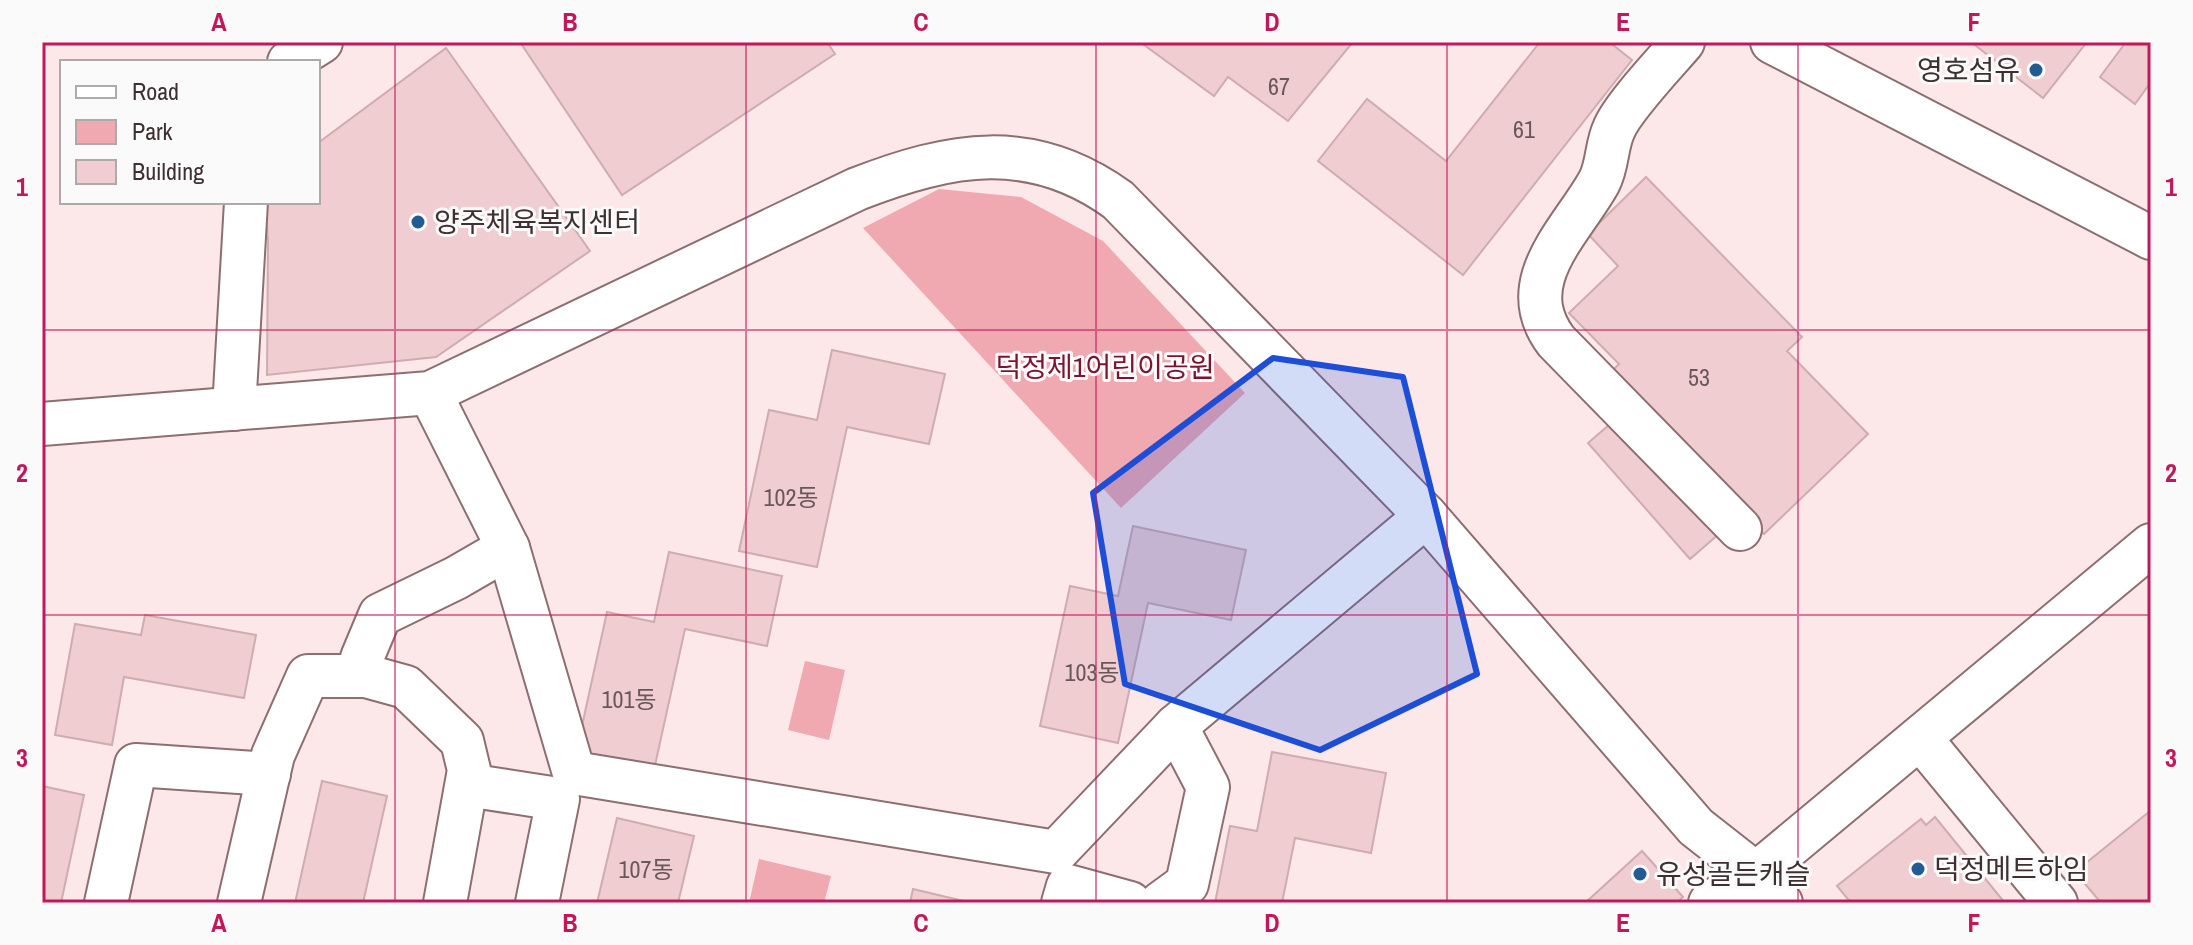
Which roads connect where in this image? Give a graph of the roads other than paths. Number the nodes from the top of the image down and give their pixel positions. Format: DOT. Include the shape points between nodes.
graph roads {
  1 [pos="321,42"];
  2 [pos="1683,42"];
  3 [pos="1772,42"];
  4 [pos="292,60"];
  5 [pos="246,204"];
  6 [pos="2151,238"];
  7 [pos="430,393"];
  8 [pos="234,409"];
  9 [pos="42,424"];
  10 [pos="1426,516"];
  11 [pos="1740,529"];
  12 [pos="2151,545"];
  13 [pos="508,548"];
  14 [pos="366,676"];
  15 [pos="1176,726"];
  16 [pos="1920,738"];
  17 [pos="269,774"];
  18 [pos="467,785"];
  19 [pos="1768,889"];
  20 [pos="106,903"];
  21 [pos="239,903"];
  22 [pos="445,903"];
  23 [pos="537,903"];
  24 [pos="1063,903"];
  25 [pos="1130,903"];
  26 [pos="1161,903"];
  27 [pos="1710,903"];
  28 [pos="2056,903"];
  1 -- 4 [label="street"];
  2 -- 11 [label="street" via="1614,129 1605,170 1547,265 1542,312 1556,341"];
  3 -- 6 [label="street"];
  5 -- 8 [label="street"];
  7 -- 8 [label="street"];
  7 -- 10 [label="street" via="857,189 947,161 1022,160 1060,168 1118,200"];
  7 -- 13 [label="street"];
  8 -- 9 [label="street"];
  10 -- 15 [label="street"];
  10 -- 19 [label="street" via="1696,827"];
  12 -- 16 [label="street"];
  13 -- 14 [label="street" via="380,615 362,658"];
  13 -- 15 [label="street" via="574,773 1056,852"];
  14 -- 17 [label="street" via="308,676"];
  14 -- 18 [label="street" via="406,687 462,741"];
  15 -- 26 [label="street" via="1208,787 1187,884"];
  16 -- 19 [label="street"];
  16 -- 28 [label="street"];
  17 -- 20 [label="street" via="136,765"];
  17 -- 21 [label="street"];
  18 -- 22 [label="street"];
  18 -- 23 [label="street" via="558,799"];
  19 -- 27 [label="street"];
  24 -- 25 [label="street" via="1068,886"];
}
